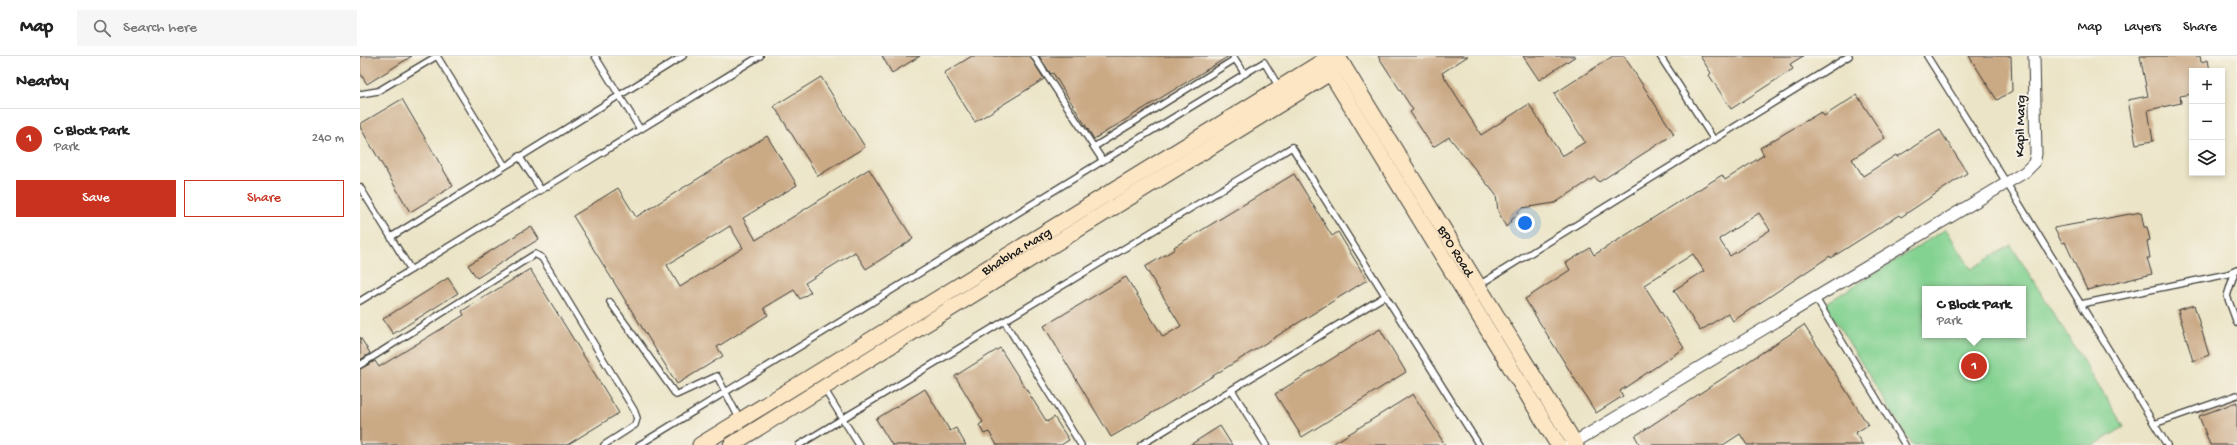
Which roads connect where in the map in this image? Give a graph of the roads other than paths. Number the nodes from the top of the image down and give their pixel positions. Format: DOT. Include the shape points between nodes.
graph roads {
  1 [pos="437,56"];
  2 [pos="594,56"];
  3 [pos="683,56"];
  4 [pos="760,56"];
  5 [pos="1034,56"];
  6 [pos="1660,56"];
  7 [pos="1849,56"];
  8 [pos="1927,56"];
  9 [pos="2034,56"];
  10 [pos="1234,58"];
  11 [pos="1331,61"];
  12 [pos="1245,74"];
  13 [pos="1279,88"];
  14 [pos="360,94"];
  15 [pos="618,96"];
  16 [pos="640,129"];
  17 [pos="1714,140"];
  18 [pos="1094,147"];
  19 [pos="519,156"];
  20 [pos="1103,161"];
  21 [pos="505,166"];
  22 [pos="2006,182"];
  23 [pos="360,186"];
  24 [pos="541,190"];
  25 [pos="391,237"];
  26 [pos="411,270"];
  27 [pos="2236,271"];
  28 [pos="1478,286"];
  29 [pos="1466,294"];
  30 [pos="1385,296"];
  31 [pos="1814,297"];
  32 [pos="360,301"];
  33 [pos="610,302"];
  34 [pos="2081,304"];
  35 [pos="1004,321"];
  36 [pos="2237,323"];
  37 [pos="360,365"];
  38 [pos="815,374"];
  39 [pos="823,388"];
  40 [pos="1232,390"];
  41 [pos="725,393"];
  42 [pos="2237,395"];
  43 [pos="843,418"];
  44 [pos="740,420"];
  45 [pos="2154,424"];
  46 [pos="1573,444"];
  47 [pos="604,445"];
  48 [pos="639,445"];
  49 [pos="700,445"];
  50 [pos="731,445"];
  51 [pos="799,445"];
  52 [pos="859,445"];
  53 [pos="1081,445"];
  54 [pos="1141,445"];
  55 [pos="1266,445"];
  56 [pos="1478,445"];
  57 [pos="1558,445"];
  58 [pos="1905,445"];
  59 [pos="2167,445"];
  1 -- 14 [label="lane" via="378,91"];
  1 -- 21 [label="lane"];
  2 -- 15 [label="lane"];
  3 -- 15 [label="lane"];
  4 -- 16 [label="lane"];
  5 -- 18 [label="lane"];
  6 -- 17 [label="lane"];
  7 -- 17 [label="lane"];
  8 -- 22 [label="lane"];
  9 -- 22 [label="street, Kapil Marg" via="2035,159 2025,172"];
  10 -- 12 [label="lane"];
  10 -- 18 [label="lane"];
  11 -- 13 [label="street, Bhabha Marg"];
  11 -- 28 [label="street, BPO Road"];
  11 -- 29 [label="street, BPO Road"];
  11 -- 39 [label="street, Bhabha Marg"];
  12 -- 13 [label="lane" via="1264,62"];
  12 -- 20 [label="lane"];
  13 -- 38 [label="street, Bhabha Marg"];
  15 -- 16 [label="lane"];
  15 -- 19 [label="lane"];
  16 -- 24 [label="lane"];
  17 -- 28 [label="lane"];
  18 -- 20 [label="lane"];
  19 -- 21 [label="lane"];
  19 -- 24 [label="lane"];
  20 -- 41 [label="lane"];
  21 -- 25 [label="lane"];
  22 -- 31 [label="street, Kapil Marg"];
  22 -- 34 [label="lane"];
  23 -- 25 [label="lane"];
  24 -- 26 [label="lane"];
  25 -- 26 [label="lane"];
  26 -- 32 [label="lane"];
  27 -- 34 [label="lane"];
  27 -- 36 [label="lane" via="2228,296"];
  28 -- 29 [label="lane"];
  28 -- 46 [label="street, BPO Road"];
  29 -- 57 [label="street, BPO Road"];
  30 -- 35 [label="lane" via="1292,147"];
  30 -- 40 [label="lane"];
  30 -- 56 [label="lane"];
  31 -- 46 [label="street, Kapil Marg"];
  31 -- 58 [label="lane"];
  33 -- 41 [label="lane" via="676,395 717,376"];
  34 -- 45 [label="lane"];
  35 -- 43 [label="lane"];
  35 -- 53 [label="lane"];
  37 -- 47 [label="lane" via="535,254 542,258 636,414 635,425"];
  38 -- 39 [label="lane"];
  38 -- 44 [label="street, Bhabha Marg"];
  39 -- 43 [label="lane"];
  39 -- 50 [label="street, Bhabha Marg"];
  40 -- 54 [label="lane"];
  40 -- 55 [label="lane"];
  41 -- 44 [label="lane"];
  41 -- 48 [label="lane"];
  42 -- 45 [label="lane"];
  43 -- 51 [label="lane"];
  43 -- 52 [label="lane"];
  44 -- 49 [label="street, Bhabha Marg"];
  45 -- 59 [label="lane"];
}
